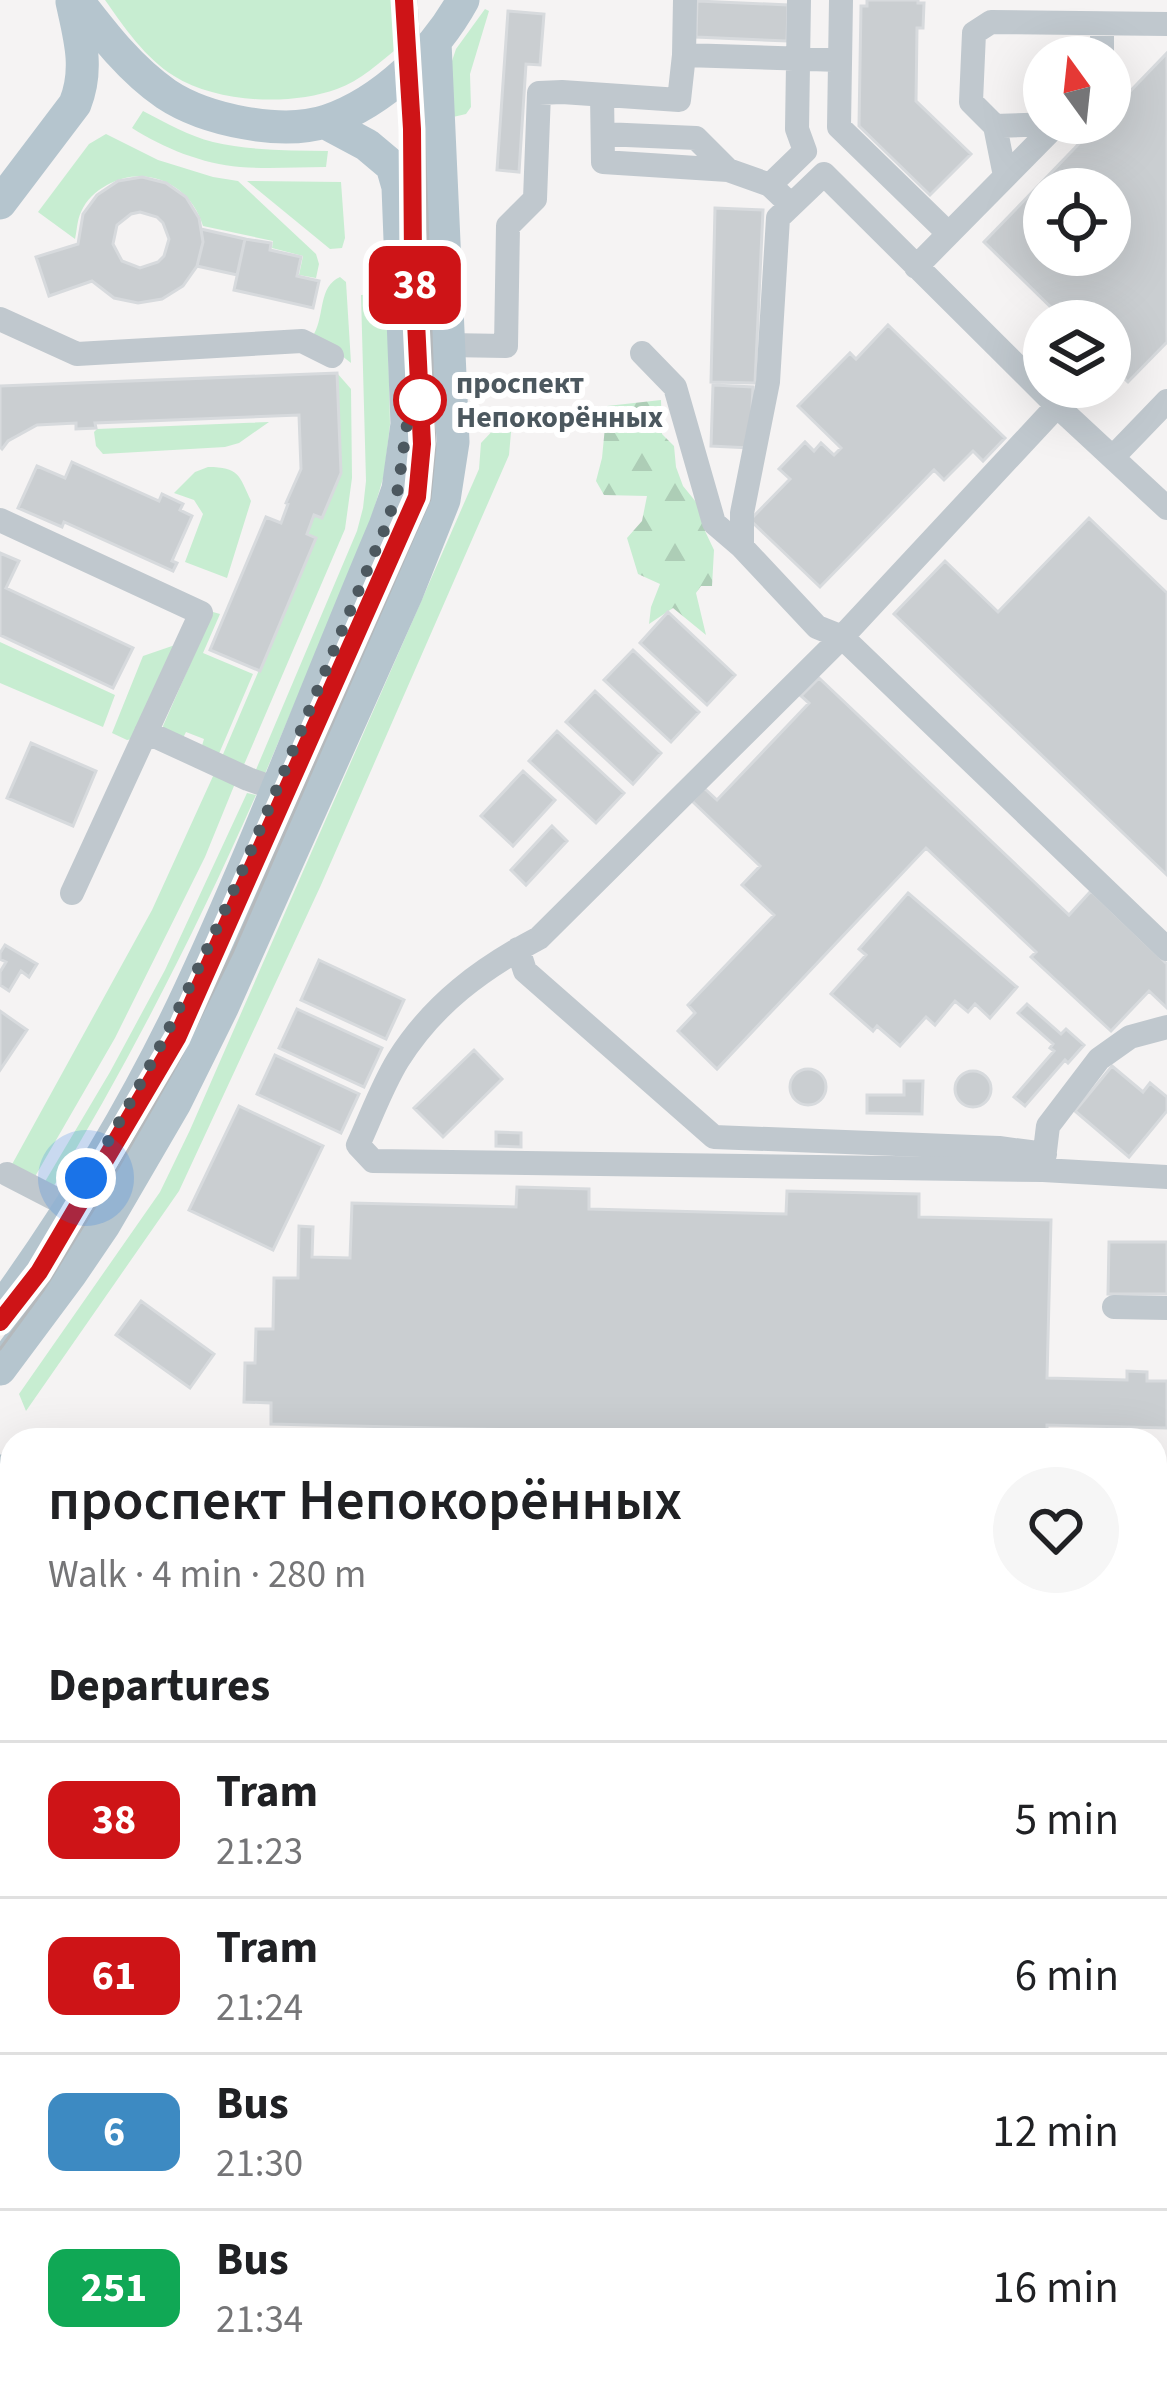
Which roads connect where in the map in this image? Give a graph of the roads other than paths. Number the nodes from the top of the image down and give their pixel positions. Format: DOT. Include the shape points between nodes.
graph roads {
  1 [pos="75,0"];
  2 [pos="463,0"];
  3 [pos="685,0"];
  4 [pos="799,0"];
  5 [pos="841,0"];
  6 [pos="1102,24"];
  7 [pos="1167,24"];
  8 [pos="1102,36"];
  9 [pos="435,42"];
  10 [pos="684,55"];
  11 [pos="797,60"];
  12 [pos="840,60"];
  13 [pos="602,94"];
  14 [pos="324,122"];
  15 [pos="1023,125"];
  16 [pos="994,126"];
  17 [pos="1037,144"];
  18 [pos="1005,176"];
  19 [pos="770,185"];
  20 [pos="0,202"];
  21 [pos="791,205"];
  22 [pos="949,233"];
  23 [pos="916,267"];
  24 [pos="0,319"];
  25 [pos="448,345"];
  26 [pos="642,353"];
  27 [pos="332,356"];
  28 [pos="1023,357"];
  29 [pos="1167,401"];
  30 [pos="1055,408"];
  31 [pos="1059,408"];
  32 [pos="1113,457"];
  33 [pos="1167,508"];
  34 [pos="0,520"];
  35 [pos="742,547"];
  36 [pos="365,574"];
  37 [pos="407,593"];
  38 [pos="842,637"];
  39 [pos="146,731"];
  40 [pos="277,789"];
  41 [pos="72,893"];
  42 [pos="518,949"];
  43 [pos="1167,950"];
  44 [pos="1167,1027"];
  45 [pos="1044,1162"];
  46 [pos="7,1174"];
  47 [pos="1167,1177"];
  48 [pos="69,1206"];
  49 [pos="1114,1307"];
  50 [pos="1167,1308"];
  51 [pos="0,1310"];
  52 [pos="0,1369"];
  1 -- 14 [label="main road" via="169,96 227,120"];
  1 -- 20 [label="main road" via="81,88"];
  2 -- 9 [label="main road"];
  3 -- 10 [label="lane"];
  4 -- 11 [label="lane"];
  5 -- 12 [label="lane"];
  6 -- 7 [label="lane"];
  6 -- 8 [label="lane"];
  6 -- 16 [label="lane" via="991,22 974,33 971,102"];
  9 -- 14 [label="main road" via="403,75"];
  9 -- 25 [label="main road"];
  10 -- 11 [label="lane"];
  10 -- 13 [label="lane" via="679,100"];
  11 -- 12 [label="lane"];
  11 -- 19 [label="lane" via="797,129 805,151"];
  12 -- 22 [label="lane" via="838,127"];
  13 -- 19 [label="lane" via="602,134 696,138 728,170"];
  13 -- 25 [label="lane" via="539,93 536,199 508,226 506,346"];
  14 -- 36 [label="main road" via="392,166 398,187 407,424 398,489"];
  15 -- 16 [label="lane"];
  16 -- 18 [label="lane"];
  17 -- 18 [label="lane"];
  18 -- 22 [label="lane"];
  19 -- 21 [label="lane"];
  21 -- 23 [label="lane" via="824,174"];
  21 -- 35 [label="lane" via="778,218 768,382"];
  22 -- 23 [label="lane"];
  23 -- 28 [label="lane"];
  24 -- 27 [label="lane" via="77,354 302,341"];
  25 -- 37 [label="main road" via="448,479"];
  26 -- 35 [label="lane" via="675,386 714,523"];
  29 -- 32 [label="lane"];
  30 -- 38 [label="lane"];
  31 -- 32 [label="lane"];
  32 -- 33 [label="lane"];
  34 -- 39 [label="lane" via="201,613"];
  35 -- 38 [label="lane" via="818,627"];
  36 -- 37 [label="main road" via="377,596"];
  36 -- 40 [label="main road"];
  37 -- 52 [label="main road" via="175,1103 104,1225"];
  38 -- 42 [label="lane" via="539,938"];
  38 -- 43 [label="lane"];
  39 -- 40 [label="lane"];
  39 -- 41 [label="lane"];
  40 -- 48 [label="main road" via="182,1007"];
  42 -- 45 [label="lane" via="525,971 714,1137 999,1148"];
  42 -- 45 [label="lane" via="446,1000 398,1059 358,1145 373,1161"];
  44 -- 45 [label="lane" via="1130,1037 1099,1059 1048,1126"];
  45 -- 47 [label="lane"];
  46 -- 48 [label="lane"];
  48 -- 51 [label="main road"];
  49 -- 50 [label="lane"];
}
